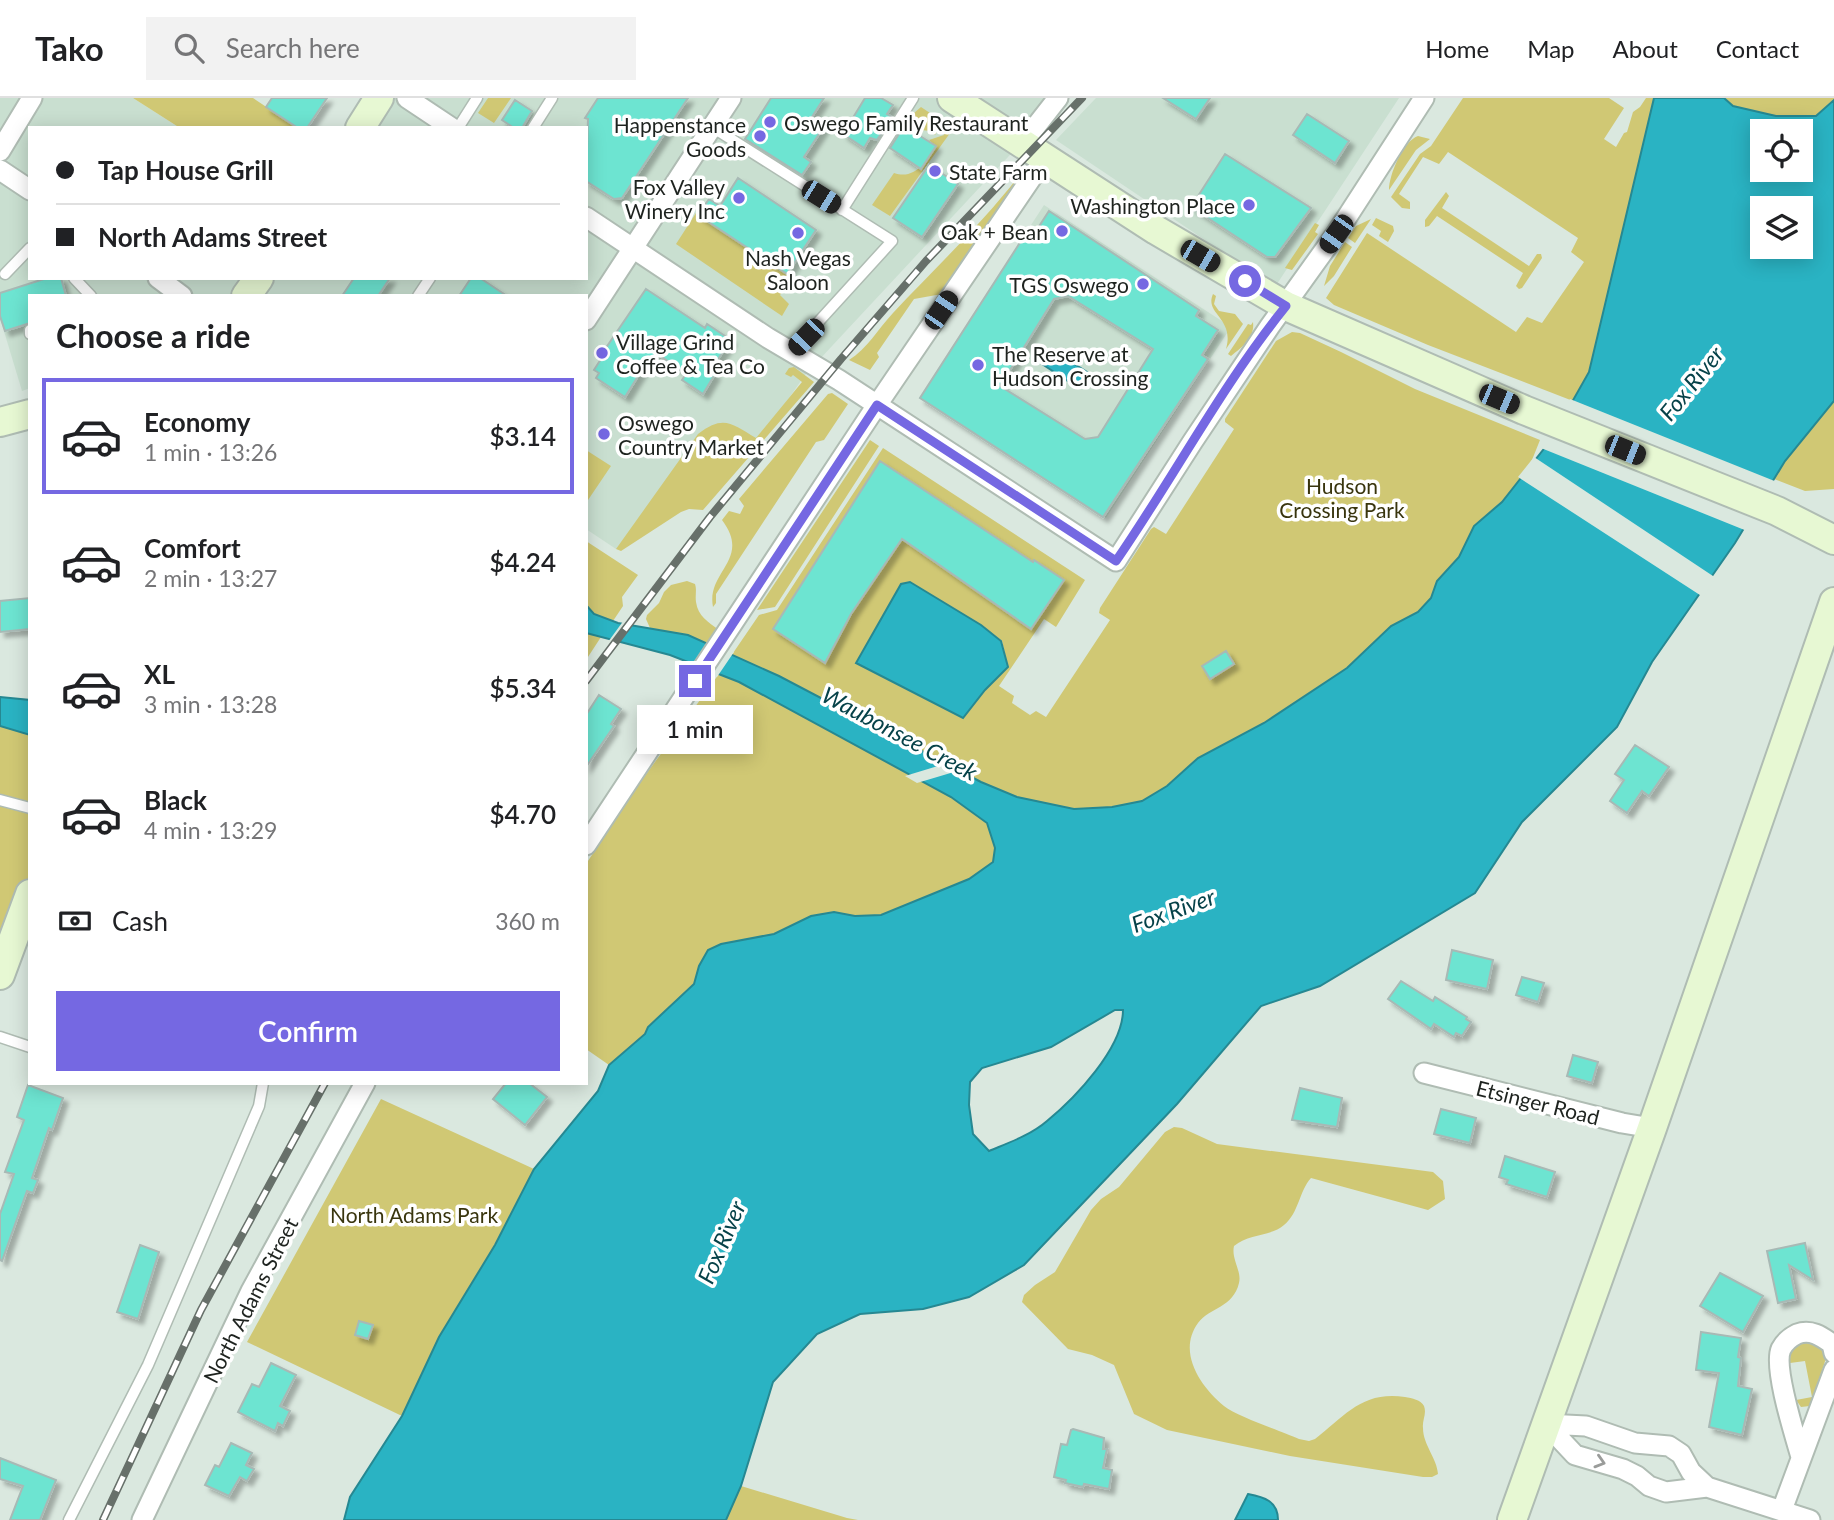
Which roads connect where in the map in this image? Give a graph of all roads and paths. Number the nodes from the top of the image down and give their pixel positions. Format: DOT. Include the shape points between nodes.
graph roads {
  1 [pos="32,98"];
  2 [pos="379,98"];
  3 [pos="407,98"];
  4 [pos="477,98"];
  5 [pos="552,98"];
  6 [pos="731,98"];
  7 [pos="913,98"];
  8 [pos="952,98"];
  9 [pos="1058,98"];
  10 [pos="1424,98"];
  11 [pos="361,126"];
  12 [pos="449,126"];
  13 [pos="459,126"];
  14 [pos="534,126"];
  15 [pos="712,127"];
  16 [pos="0,151"];
  17 [pos="1034,151"];
  18 [pos="0,170"];
  19 [pos="28,189"];
  20 [pos="842,210"];
  21 [pos="588,218"];
  22 [pos="634,248"];
  23 [pos="28,250"];
  24 [pos="5,274"];
  25 [pos="76,280"];
  26 [pos="89,294"];
  27 [pos="1286,306"];
  28 [pos="588,317"];
  29 [pos="792,352"];
  30 [pos="877,405"];
  31 [pos="28,415"];
  32 [pos="0,422"];
  33 [pos="1834,540"];
  34 [pos="1834,602"];
  35 [pos="0,800"];
  36 [pos="28,807"];
  37 [pos="588,842"];
  38 [pos="28,905"];
  39 [pos="20,949"];
  40 [pos="0,975"];
  41 [pos="0,1037"];
  42 [pos="28,1046"];
  43 [pos="1424,1073"];
  44 [pos="263,1085"];
  45 [pos="364,1085"];
  46 [pos="1652,1128"];
  47 [pos="1834,1353"];
  48 [pos="1834,1370"];
  49 [pos="1546,1424"];
  50 [pos="1801,1457"];
  51 [pos="1707,1487"];
  52 [pos="1782,1510"];
  53 [pos="69,1520"];
  54 [pos="142,1520"];
  55 [pos="1512,1520"];
  56 [pos="1810,1520"];
  1 -- 16 [label="street"];
  2 -- 11 [label="main road"];
  3 -- 12 [label="street"];
  4 -- 13 [label="lane"];
  5 -- 14 [label="lane"];
  6 -- 15 [label="street"];
  7 -- 20 [label="lane"];
  8 -- 17 [label="main road"];
  9 -- 17 [label="street"];
  10 -- 27 [label="street"];
  15 -- 20 [label="lane"];
  15 -- 22 [label="street"];
  17 -- 27 [label="main road"];
  17 -- 30 [label="street"];
  18 -- 19 [label="street"];
  20 -- 29 [label="lane" via="892,241"];
  21 -- 22 [label="street"];
  22 -- 28 [label="street"];
  22 -- 29 [label="street"];
  23 -- 24 [label="lane"];
  25 -- 26 [label="lane"];
  27 -- 30 [label="street" via="1116,561"];
  27 -- 33 [label="main road" via="1524,410 1777,511"];
  29 -- 30 [label="street"];
  30 -- 37 [label="street"];
  31 -- 32 [label="main road"];
  34 -- 46 [label="main road"];
  35 -- 36 [label="lane"];
  38 -- 39 [label="main road"];
  39 -- 40 [label="main road"];
  41 -- 42 [label="lane"];
  43 -- 46 [label="street, Etsinger Road"];
  44 -- 53 [label="lane" via="259,1106 148,1365"];
  45 -- 54 [label="street, North Adams Street" via="251,1290"];
  46 -- 49 [label="main road"];
  47 -- 50 [label="street" via="1832,1344 1818,1334 1803,1332 1780,1350 1787,1409"];
  48 -- 50 [label="street"];
  49 -- 51 [label="street" via="1586,1426 1635,1443 1669,1447 1681,1454"];
  49 -- 51 [label="street, one-way" via="1575,1454 1623,1469 1649,1486 1666,1492"];
  49 -- 55 [label="main road"];
  50 -- 52 [label="street"];
  51 -- 52 [label="street"];
  52 -- 56 [label="street"];
}
